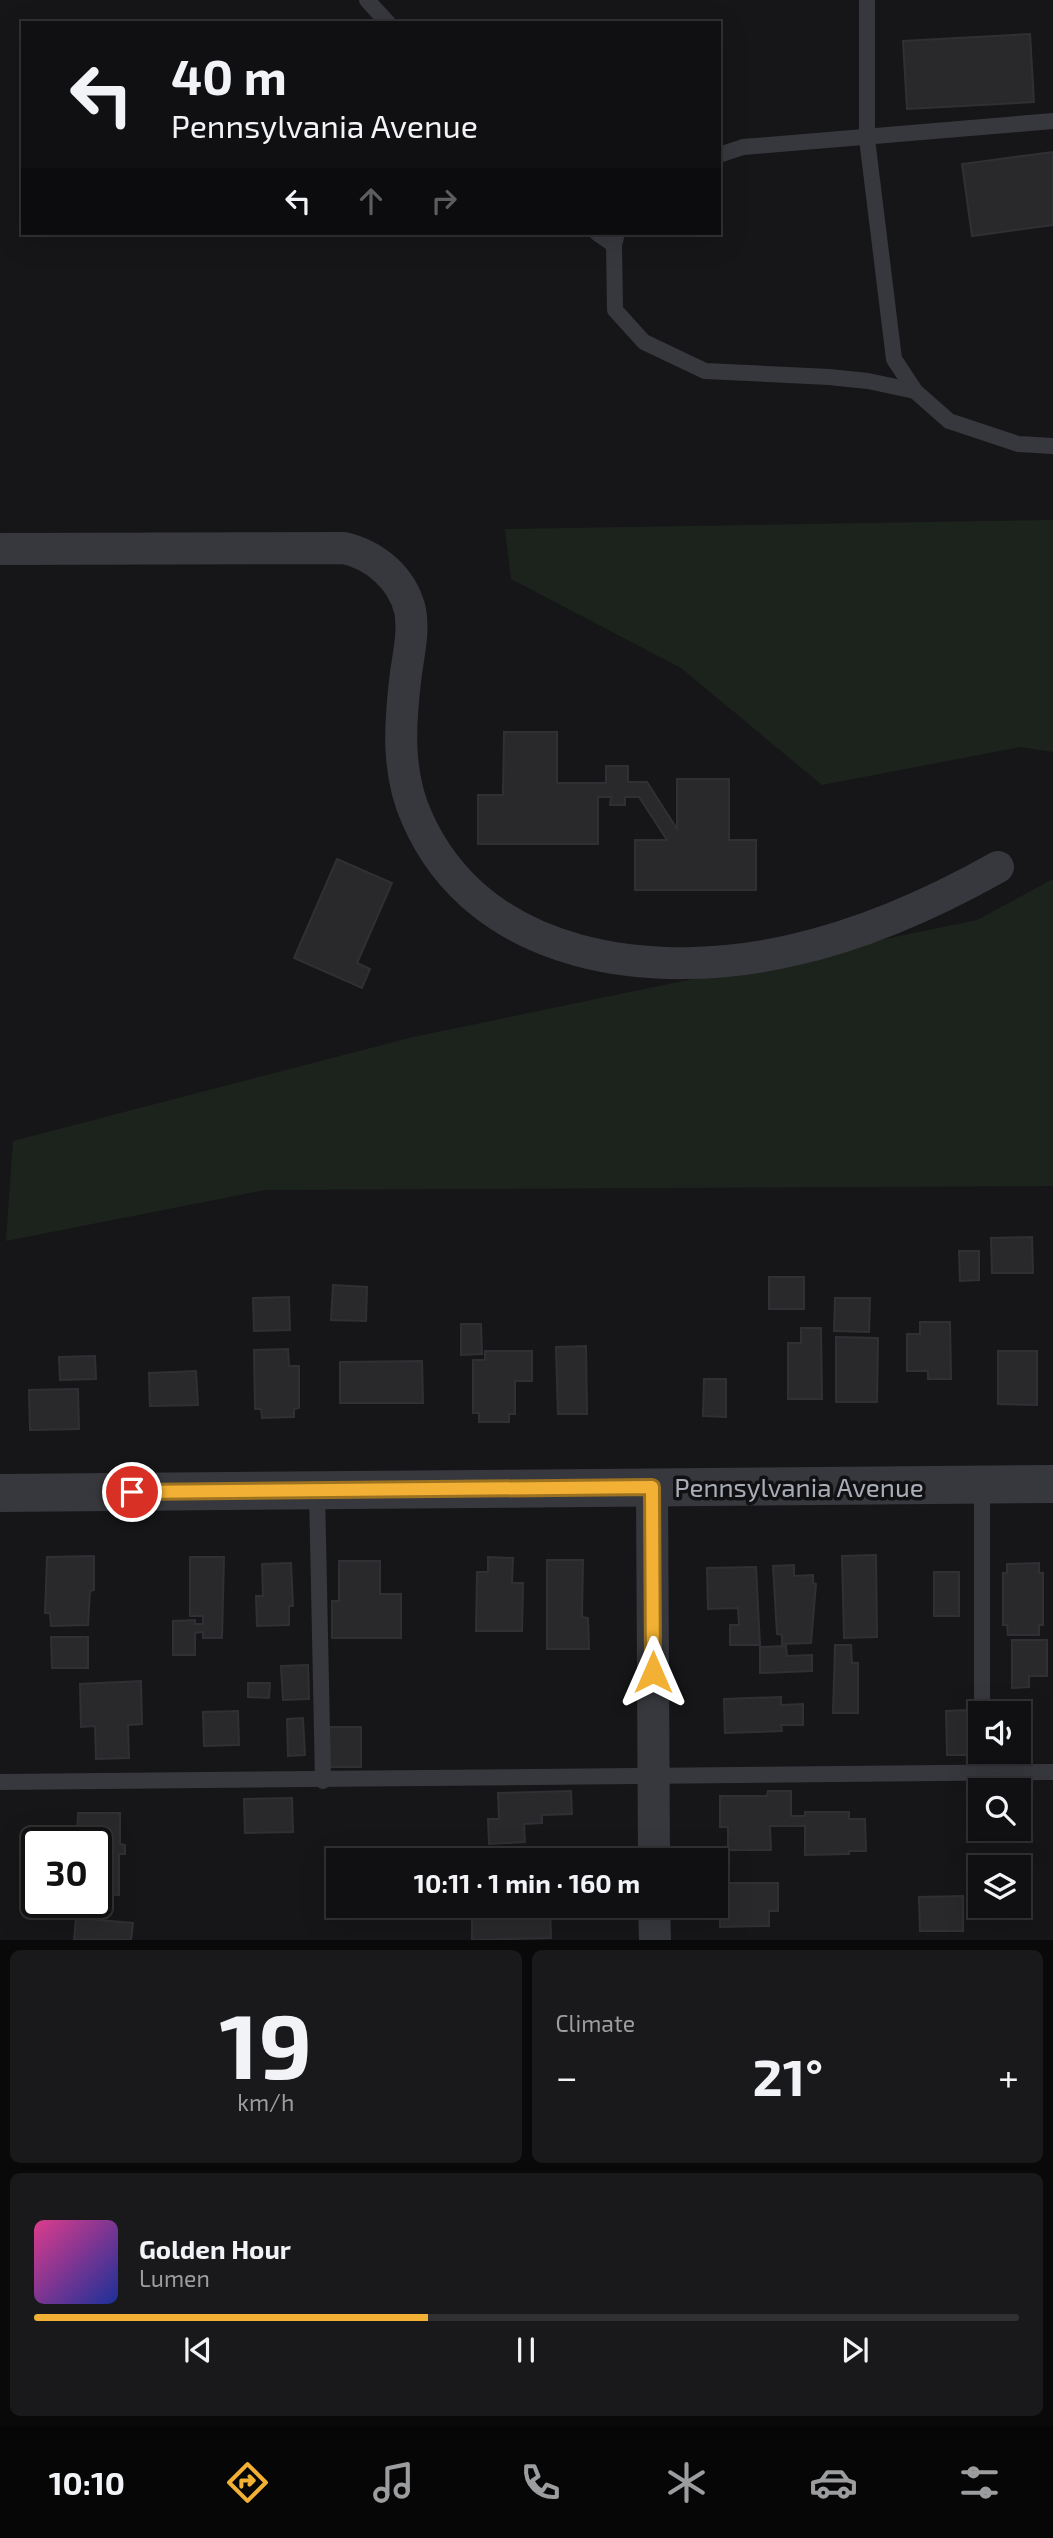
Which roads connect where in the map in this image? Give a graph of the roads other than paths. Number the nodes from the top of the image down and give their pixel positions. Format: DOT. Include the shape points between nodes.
graph roads {
  1 [pos="367,0"];
  2 [pos="867,0"];
  3 [pos="386,21"];
  4 [pos="1053,121"];
  5 [pos="867,139"];
  6 [pos="721,154"];
  7 [pos="615,239"];
  8 [pos="915,391"];
  9 [pos="1053,446"];
  10 [pos="0,549"];
  11 [pos="998,867"];
  12 [pos="1053,1484"];
  13 [pos="982,1485"];
  14 [pos="652,1487"];
  15 [pos="317,1490"];
  16 [pos="0,1493"];
  17 [pos="982,1701"];
  18 [pos="982,1764"];
  19 [pos="1053,1772"];
  20 [pos="982,1773"];
  21 [pos="653,1778"];
  22 [pos="323,1781"];
  23 [pos="0,1782"];
  24 [pos="654,1848"];
  25 [pos="654,1918"];
  26 [pos="655,1940"];
  1 -- 3 [label="lane"];
  2 -- 5 [label="lane"];
  4 -- 5 [label="lane"];
  5 -- 6 [label="lane" via="743,147"];
  5 -- 8 [label="lane" via="894,359"];
  7 -- 8 [label="lane" via="615,310 644,342 705,371 830,377"];
  8 -- 9 [label="lane" via="949,421 1018,444"];
  10 -- 11 [label="street" via="344,548 385,567 410,610 400,739 416,817 436,855 475,898 537,938 566,949 615,960 667,963 792,951 857,932 954,892"];
  12 -- 13 [label="street, Pennsylvania Avenue"];
  13 -- 14 [label="street, Pennsylvania Avenue"];
  13 -- 17 [label="lane"];
  14 -- 15 [label="street, Pennsylvania Avenue"];
  14 -- 21 [label="street"];
  15 -- 16 [label="street, Pennsylvania Avenue"];
  15 -- 22 [label="lane"];
  18 -- 20 [label="lane"];
  19 -- 20 [label="lane"];
  20 -- 21 [label="lane"];
  21 -- 22 [label="lane"];
  21 -- 24 [label="street"];
  22 -- 23 [label="lane"];
  25 -- 26 [label="street"];
}
